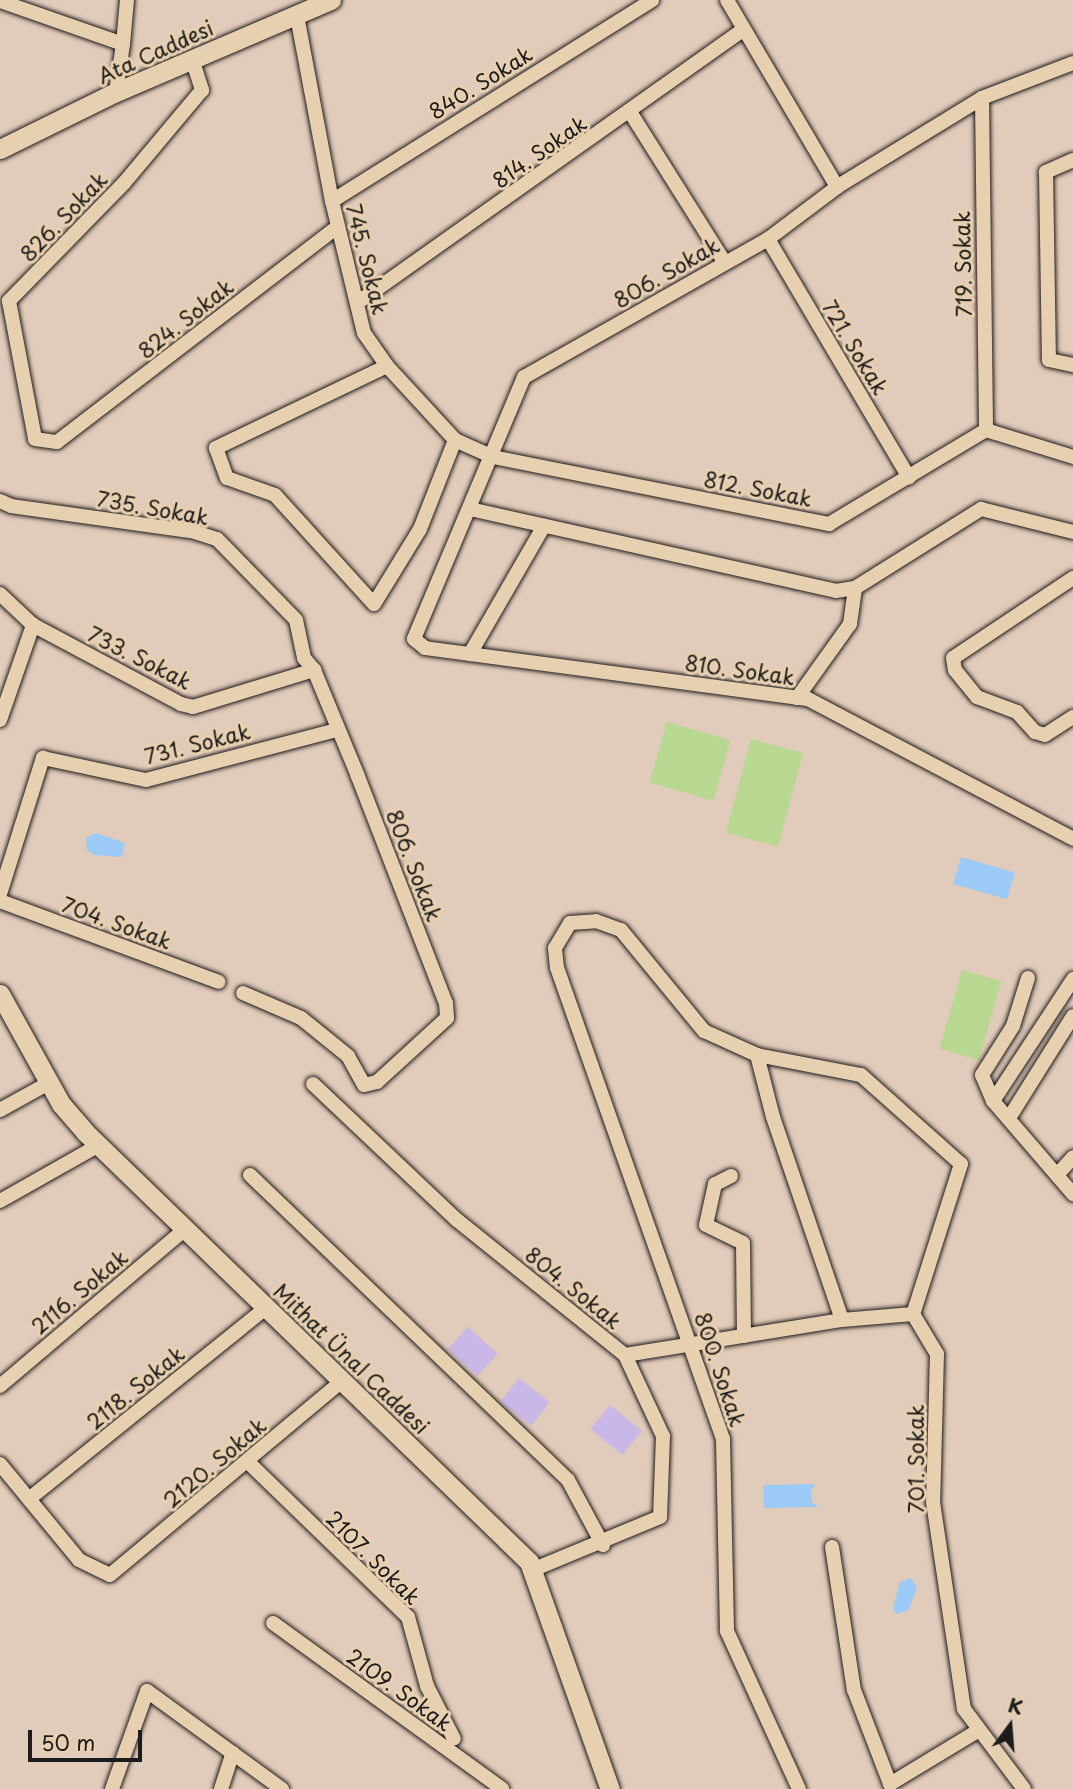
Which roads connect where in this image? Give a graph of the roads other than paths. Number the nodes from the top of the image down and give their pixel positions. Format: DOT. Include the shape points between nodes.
graph roads {
  1 [pos="127,0"];
  2 [pos="331,0"];
  3 [pos="652,0"];
  4 [pos="0,1"];
  5 [pos="733,2"];
  6 [pos="296,16"];
  7 [pos="743,30"];
  8 [pos="123,44"];
  9 [pos="192,60"];
  10 [pos="1073,63"];
  11 [pos="116,92"];
  12 [pos="982,98"];
  13 [pos="630,112"];
  14 [pos="0,149"];
  15 [pos="1073,160"];
  16 [pos="837,187"];
  17 [pos="332,201"];
  18 [pos="338,226"];
  19 [pos="768,239"];
  20 [pos="725,262"];
  21 [pos="357,303"];
  22 [pos="1073,365"];
  23 [pos="387,366"];
  24 [pos="986,430"];
  25 [pos="455,440"];
  26 [pos="57,442"];
  27 [pos="493,457"];
  28 [pos="1073,457"];
  29 [pos="909,477"];
  30 [pos="0,500"];
  31 [pos="471,509"];
  32 [pos="544,526"];
  33 [pos="1073,532"];
  34 [pos="1073,578"];
  35 [pos="855,588"];
  36 [pos="0,594"];
  37 [pos="33,625"];
  38 [pos="414,639"];
  39 [pos="470,654"];
  40 [pos="314,670"];
  41 [pos="0,672"];
  42 [pos="15,678"];
  43 [pos="797,698"];
  44 [pos="1073,717"];
  45 [pos="0,720"];
  46 [pos="336,730"];
  47 [pos="1073,839"];
  48 [pos="0,894"];
  49 [pos="0,901"];
  50 [pos="1028,978"];
  51 [pos="1073,979"];
  52 [pos="219,982"];
  53 [pos="243,993"];
  54 [pos="0,994"];
  55 [pos="1073,1016"];
  56 [pos="757,1055"];
  57 [pos="49,1083"];
  58 [pos="313,1084"];
  59 [pos="993,1101"];
  60 [pos="0,1110"];
  61 [pos="1009,1118"];
  62 [pos="99,1145"];
  63 [pos="1073,1157"];
  64 [pos="250,1175"];
  65 [pos="731,1175"];
  66 [pos="1057,1175"];
  67 [pos="1073,1194"];
  68 [pos="0,1201"];
  69 [pos="186,1228"];
  70 [pos="267,1307"];
  71 [pos="913,1314"];
  72 [pos="842,1320"];
  73 [pos="744,1335"];
  74 [pos="692,1344"];
  75 [pos="625,1355"];
  76 [pos="343,1380"];
  77 [pos="0,1386"];
  78 [pos="249,1463"];
  79 [pos="0,1464"];
  80 [pos="29,1499"];
  81 [pos="603,1545"];
  82 [pos="832,1547"];
  83 [pos="532,1570"];
  84 [pos="273,1623"];
  85 [pos="979,1730"];
  86 [pos="454,1739"];
  87 [pos="233,1753"];
  88 [pos="112,1789"];
  89 [pos="221,1789"];
  90 [pos="282,1789"];
  91 [pos="502,1789"];
  92 [pos="610,1789"];
  93 [pos="799,1789"];
  94 [pos="1024,1789"];
  1 -- 8 [label="street"];
  2 -- 6 [label="main road, Ata Caddesi"];
  3 -- 17 [label="street, 840. Sokak"];
  4 -- 8 [label="street"];
  5 -- 7 [label="street"];
  6 -- 9 [label="main road, Ata Caddesi"];
  6 -- 17 [label="street, 745. Sokak"];
  7 -- 13 [label="street, 814. Sokak"];
  7 -- 16 [label="street"];
  8 -- 11 [label="street"];
  9 -- 11 [label="main road, Ata Caddesi"];
  9 -- 26 [label="street, 826. Sokak" via="201,90 124,183 9,301 35,439"];
  10 -- 12 [label="street, 806. Sokak"];
  11 -- 14 [label="main road, Ata Caddesi"];
  12 -- 16 [label="street, 806. Sokak"];
  12 -- 24 [label="street, 719. Sokak"];
  13 -- 20 [label="street"];
  13 -- 21 [label="street, 814. Sokak"];
  15 -- 22 [label="street" via="1046,172 1049,360"];
  16 -- 19 [label="street, 806. Sokak"];
  17 -- 18 [label="street, 745. Sokak"];
  18 -- 21 [label="street, 745. Sokak"];
  18 -- 26 [label="street, 824. Sokak"];
  19 -- 20 [label="street, 806. Sokak"];
  19 -- 29 [label="street, 721. Sokak"];
  20 -- 27 [label="street, 806. Sokak" via="524,377"];
  21 -- 23 [label="street, 745. Sokak" via="364,333"];
  23 -- 25 [label="street, 745. Sokak"];
  23 -- 25 [label="street" via="216,448 227,478 275,495 374,604 420,529"];
  24 -- 28 [label="street"];
  24 -- 29 [label="street, 812. Sokak"];
  25 -- 27 [label="street, 745. Sokak"];
  27 -- 29 [label="street, 812. Sokak" via="829,524"];
  27 -- 31 [label="street, 806. Sokak"];
  30 -- 40 [label="street, 735. Sokak" via="10,506 195,532 217,540 296,620 304,658"];
  31 -- 32 [label="street"];
  31 -- 38 [label="street, 806. Sokak"];
  32 -- 35 [label="street" via="836,591"];
  32 -- 39 [label="street"];
  33 -- 35 [label="street" via="981,509"];
  34 -- 44 [label="street" via="953,658 955,670 977,697 1017,712 1035,732 1045,735"];
  35 -- 43 [label="street" via="850,624"];
  36 -- 37 [label="street, 733. Sokak"];
  37 -- 40 [label="street, 733. Sokak" via="193,706"];
  37 -- 42 [label="street"];
  38 -- 39 [label="street, 810. Sokak" via="425,648"];
  39 -- 43 [label="street, 810. Sokak"];
  40 -- 46 [label="street, 735. Sokak"];
  41 -- 42 [label="street"];
  42 -- 45 [label="street"];
  43 -- 47 [label="street, 810. Sokak" via="808,699"];
  46 -- 48 [label="street, 731. Sokak" via="146,780 43,758"];
  46 -- 53 [label="street, 806. Sokak" via="446,1003 447,1018 377,1082 364,1086 348,1056 301,1018"];
  49 -- 52 [label="street, 704. Sokak"];
  50 -- 59 [label="street" via="1013,1026 982,1075"];
  51 -- 59 [label="street"];
  54 -- 57 [label="main road, Mithat Ünal Caddesi"];
  55 -- 61 [label="street"];
  56 -- 71 [label="street" via="861,1075 961,1164"];
  56 -- 72 [label="street" via="773,1117"];
  56 -- 74 [label="street, 800. Sokak" via="704,1031 621,930 596,921 570,923 555,948 557,968"];
  57 -- 60 [label="street"];
  57 -- 62 [label="main road, Mithat Ünal Caddesi" via="61,1104"];
  58 -- 75 [label="street, 804. Sokak" via="457,1220"];
  59 -- 61 [label="street"];
  61 -- 66 [label="street"];
  62 -- 68 [label="street"];
  62 -- 69 [label="main road, Mithat Ünal Caddesi"];
  63 -- 66 [label="street"];
  64 -- 81 [label="street" via="568,1480"];
  65 -- 73 [label="street" via="715,1184 706,1225 743,1243"];
  66 -- 67 [label="street"];
  69 -- 70 [label="main road, Mithat Ünal Caddesi"];
  69 -- 77 [label="street, 2116. Sokak"];
  70 -- 76 [label="main road, Mithat Ünal Caddesi"];
  70 -- 80 [label="street, 2118. Sokak"];
  71 -- 72 [label="street, 804. Sokak"];
  71 -- 85 [label="street, 701. Sokak" via="937,1354 933,1502 964,1709"];
  72 -- 73 [label="street, 804. Sokak"];
  73 -- 74 [label="street, 804. Sokak"];
  74 -- 75 [label="street, 804. Sokak"];
  74 -- 93 [label="street, 800. Sokak" via="723,1438 727,1631"];
  75 -- 81 [label="street" via="663,1436 660,1517"];
  76 -- 78 [label="street, 2120. Sokak"];
  76 -- 83 [label="main road, Mithat Ünal Caddesi" via="529,1562"];
  78 -- 80 [label="street, 2120. Sokak" via="110,1574 79,1560"];
  78 -- 86 [label="street, 2107. Sokak" via="408,1616 427,1686"];
  79 -- 80 [label="street"];
  81 -- 83 [label="street"];
  82 -- 85 [label="street" via="854,1690 890,1784"];
  83 -- 92 [label="main road, Mithat Ünal Caddesi"];
  84 -- 91 [label="street, 2109. Sokak"];
  85 -- 94 [label="street, 701. Sokak"];
  87 -- 88 [label="street" via="147,1691"];
  87 -- 89 [label="street"];
  87 -- 90 [label="street"];
}
